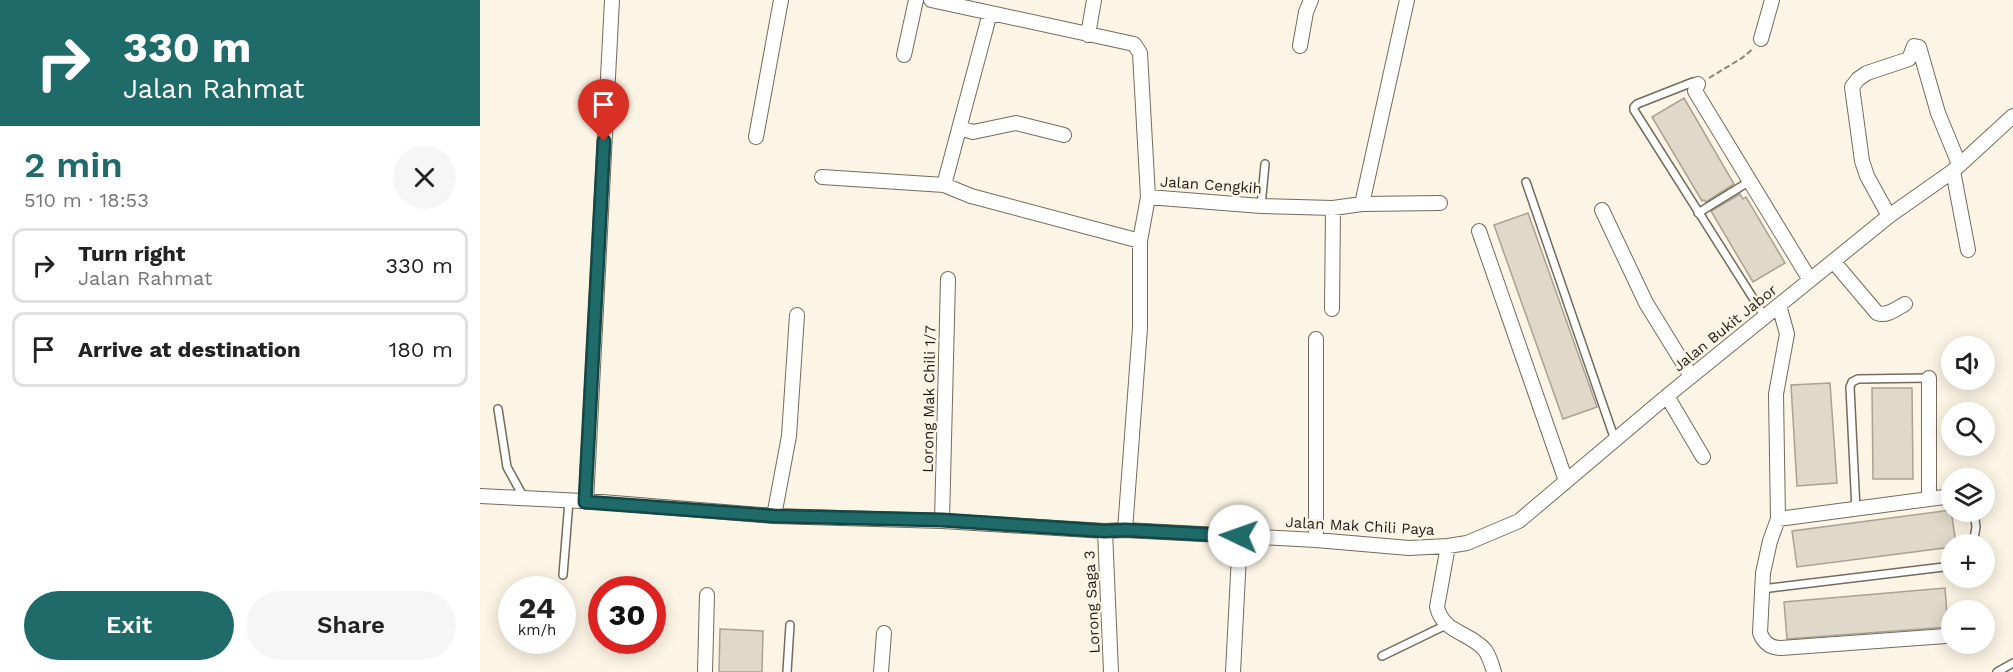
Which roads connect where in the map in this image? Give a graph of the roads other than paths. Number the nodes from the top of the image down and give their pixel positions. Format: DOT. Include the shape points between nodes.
graph roads {
  1 [pos="612,0"];
  2 [pos="781,0"];
  3 [pos="916,0"];
  4 [pos="931,0"];
  5 [pos="1094,0"];
  6 [pos="1311,0"];
  7 [pos="1407,0"];
  8 [pos="1772,0"];
  9 [pos="964,4"];
  10 [pos="990,13"];
  11 [pos="1088,34"];
  12 [pos="1761,39"];
  13 [pos="1299,46"];
  14 [pos="904,55"];
  15 [pos="1698,84"];
  16 [pos="2013,116"];
  17 [pos="960,128"];
  18 [pos="1064,135"];
  19 [pos="756,137"];
  20 [pos="1264,164"];
  21 [pos="1956,168"];
  22 [pos="822,177"];
  23 [pos="1750,181"];
  24 [pos="1526,182"];
  25 [pos="944,185"];
  26 [pos="1148,197"];
  27 [pos="1440,203"];
  28 [pos="1362,204"];
  29 [pos="1261,206"];
  30 [pos="1334,208"];
  31 [pos="1602,210"];
  32 [pos="1698,213"];
  33 [pos="1889,216"];
  34 [pos="1479,231"];
  35 [pos="1140,241"];
  36 [pos="1968,250"];
  37 [pos="1833,261"];
  38 [pos="948,279"];
  39 [pos="1810,280"];
  40 [pos="1779,304"];
  41 [pos="1905,304"];
  42 [pos="1332,309"];
  43 [pos="797,315"];
  44 [pos="1765,316"];
  45 [pos="1316,339"];
  46 [pos="1691,376"];
  47 [pos="1929,378"];
  48 [pos="1667,396"];
  49 [pos="498,409"];
  50 [pos="1615,440"];
  51 [pos="1703,457"];
  52 [pos="1566,481"];
  53 [pos="480,496"];
  54 [pos="1941,497"];
  55 [pos="524,498"];
  56 [pos="1929,499"];
  57 [pos="569,501"];
  58 [pos="585,502"];
  59 [pos="1856,510"];
  60 [pos="774,516"];
  61 [pos="1778,519"];
  62 [pos="942,520"];
  63 [pos="1125,530"];
  64 [pos="1105,531"];
  65 [pos="1239,536"];
  66 [pos="1316,540"];
  67 [pos="1448,546"];
  68 [pos="1941,567"];
  69 [pos="563,575"];
  70 [pos="1762,589"];
  71 [pos="706,596"];
  72 [pos="790,625"];
  73 [pos="1446,625"];
  74 [pos="884,633"];
  75 [pos="1941,636"];
  76 [pos="1382,656"];
  77 [pos="2013,663"];
  78 [pos="705,672"];
  79 [pos="788,672"];
  80 [pos="881,672"];
  81 [pos="1111,672"];
  82 [pos="1233,672"];
  83 [pos="1494,672"];
  84 [pos="1997,672"];
  1 -- 58 [label="street"];
  2 -- 19 [label="street"];
  3 -- 14 [label="street"];
  4 -- 9 [label="street"];
  5 -- 11 [label="street"];
  6 -- 13 [label="street"];
  7 -- 28 [label="street"];
  8 -- 12 [label="street"];
  9 -- 10 [label="street"];
  10 -- 11 [label="street"];
  10 -- 17 [label="street"];
  11 -- 26 [label="street" via="1134,44 1140,53"];
  15 -- 23 [label="street" via="1695,91"];
  15 -- 32 [label="lane" via="1692,82 1634,107"];
  16 -- 21 [label="street, Jalan Bukit Jabor"];
  17 -- 18 [label="street" via="973,132 1016,123"];
  17 -- 25 [label="street"];
  20 -- 29 [label="lane"];
  21 -- 33 [label="street, Jalan Bukit Jabor"];
  21 -- 33 [label="street" via="1919,47 1914,46 1903,63 1858,79 1852,87 1862,161"];
  21 -- 36 [label="street"];
  22 -- 25 [label="street"];
  23 -- 32 [label="lane"];
  23 -- 39 [label="street"];
  24 -- 50 [label="lane"];
  25 -- 35 [label="street" via="971,196"];
  26 -- 29 [label="street, Jalan Cengkih"];
  26 -- 35 [label="street, Jalan Cengkih"];
  27 -- 28 [label="street, Jalan Cengkih"];
  28 -- 30 [label="street, Jalan Cengkih"];
  29 -- 30 [label="street, Jalan Cengkih"];
  30 -- 42 [label="street"];
  31 -- 46 [label="street" via="1646,303"];
  32 -- 44 [label="lane"];
  33 -- 37 [label="street, Jalan Bukit Jabor"];
  34 -- 52 [label="street"];
  35 -- 63 [label="street, Jalan Cengkih" via="1140,328"];
  37 -- 39 [label="street, Jalan Bukit Jabor"];
  37 -- 41 [label="street" via="1877,313 1887,314"];
  38 -- 62 [label="street, Lorong Mak Chili 1/7"];
  39 -- 40 [label="street, Jalan Bukit Jabor"];
  40 -- 44 [label="street, Jalan Bukit Jabor"];
  40 -- 61 [label="street" via="1787,333 1776,394"];
  43 -- 60 [label="street" via="789,436"];
  44 -- 46 [label="street, Jalan Bukit Jabor"];
  45 -- 66 [label="street"];
  46 -- 48 [label="street, Jalan Bukit Jabor"];
  47 -- 56 [label="street"];
  47 -- 59 [label="lane" via="1852,382"];
  48 -- 50 [label="street, Jalan Bukit Jabor"];
  48 -- 51 [label="street"];
  49 -- 55 [label="lane" via="507,468"];
  50 -- 52 [label="street, Jalan Bukit Jabor"];
  52 -- 67 [label="street, Jalan Bukit Jabor" via="1519,520 1467,543"];
  53 -- 55 [label="street, Jalan Mak Chili Paya"];
  54 -- 56 [label="street"];
  55 -- 57 [label="street, Jalan Mak Chili Paya"];
  56 -- 59 [label="street"];
  57 -- 58 [label="street, Jalan Mak Chili Paya"];
  57 -- 69 [label="lane"];
  58 -- 60 [label="street, Jalan Mak Chili Paya"];
  59 -- 61 [label="street"];
  60 -- 62 [label="street, Jalan Mak Chili Paya"];
  61 -- 70 [label="street"];
  62 -- 64 [label="street, Jalan Mak Chili Paya"];
  63 -- 64 [label="street, Jalan Mak Chili Paya"];
  63 -- 65 [label="street, Jalan Mak Chili Paya"];
  64 -- 81 [label="street, Lorong Saga 3"];
  65 -- 66 [label="street, Jalan Mak Chili Paya"];
  65 -- 82 [label="street"];
  66 -- 67 [label="street, Jalan Mak Chili Paya" via="1409,548"];
  67 -- 73 [label="street" via="1437,607"];
  68 -- 70 [label="lane"];
  70 -- 75 [label="street" via="1760,633 1775,648"];
  71 -- 78 [label="street"];
  72 -- 79 [label="lane"];
  73 -- 76 [label="lane"];
  73 -- 83 [label="street" via="1480,646"];
  74 -- 80 [label="street"];
  77 -- 84 [label="lane"];
}
